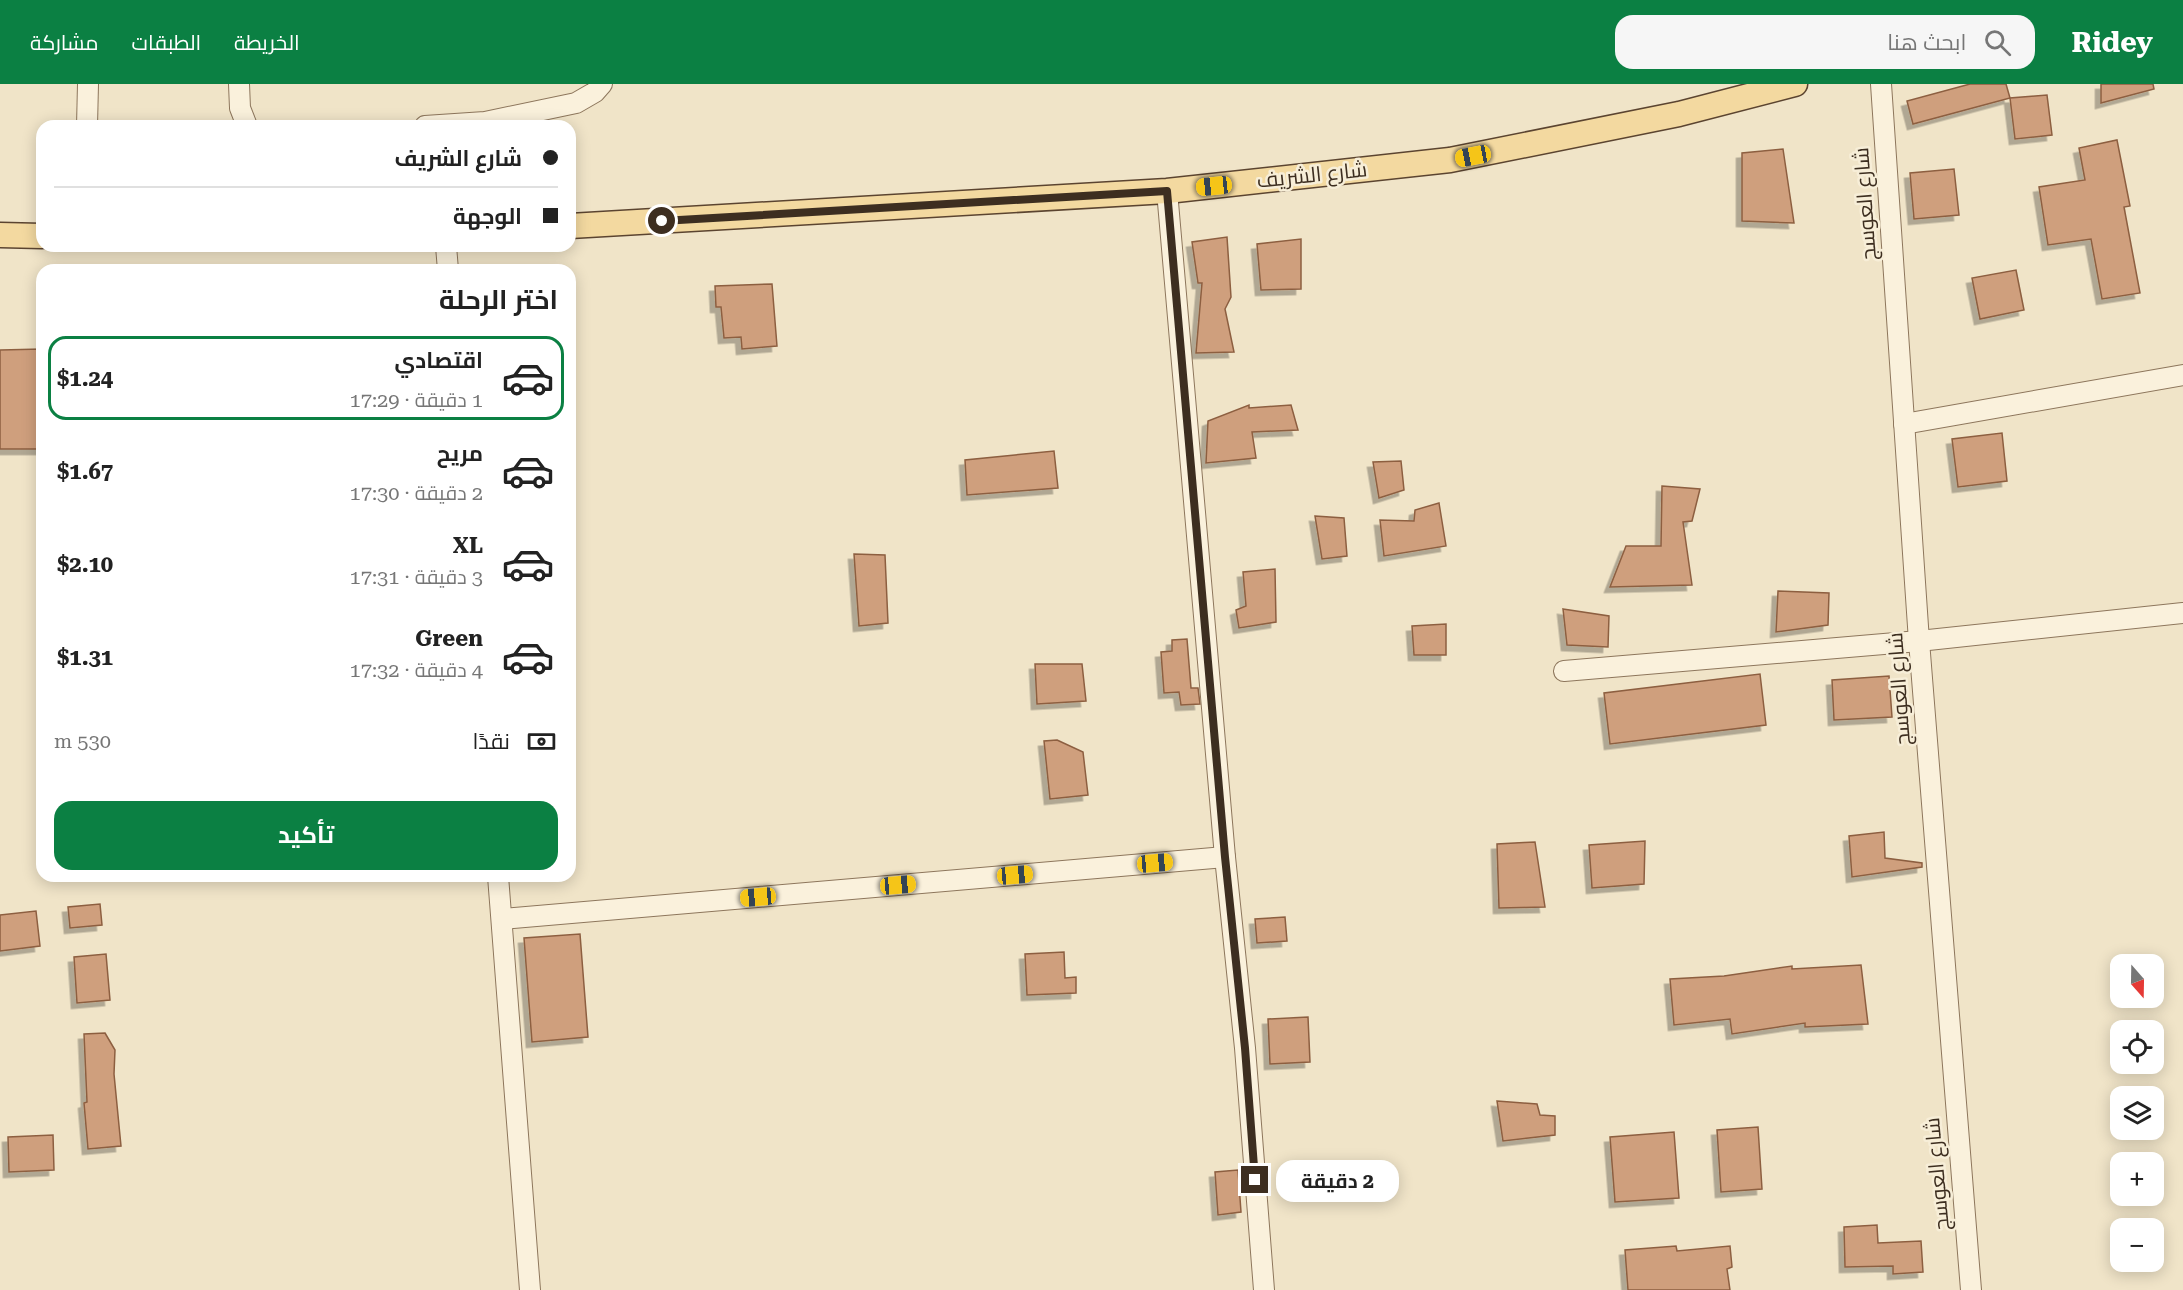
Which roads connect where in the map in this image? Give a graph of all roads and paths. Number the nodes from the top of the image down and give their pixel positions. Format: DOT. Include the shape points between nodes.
graph roads {
  1 [pos="88,84"];
  2 [pos="239,84"];
  3 [pos="602,84"];
  4 [pos="1795,84"];
  5 [pos="1881,84"];
  6 [pos="87,120"];
  7 [pos="245,120"];
  8 [pos="495,120"];
  9 [pos="1167,191"];
  10 [pos="576,226"];
  11 [pos="0,235"];
  12 [pos="36,236"];
  13 [pos="2183,375"];
  14 [pos="1904,424"];
  15 [pos="2183,613"];
  16 [pos="1919,641"];
  17 [pos="1564,671"];
  18 [pos="1225,857"];
  19 [pos="499,882"];
  20 [pos="502,919"];
  21 [pos="530,1290"];
  22 [pos="1264,1290"];
  23 [pos="1971,1290"];
  1 -- 6 [label="street"];
  2 -- 7 [label="street"];
  3 -- 8 [label="street" via="576,103"];
  4 -- 9 [label="main road, شارع الشريف" via="1679,114 1450,160"];
  5 -- 14 [label="street, شارع العوسج"];
  9 -- 10 [label="main road, شارع الشريف"];
  9 -- 18 [label="street"];
  11 -- 12 [label="main road"];
  13 -- 14 [label="street"];
  14 -- 16 [label="street, شارع العوسج"];
  15 -- 16 [label="street"];
  16 -- 17 [label="street"];
  16 -- 23 [label="street, شارع العوسج"];
  18 -- 20 [label="street"];
  18 -- 22 [label="street"];
  19 -- 20 [label="street"];
  20 -- 21 [label="street"];
}
